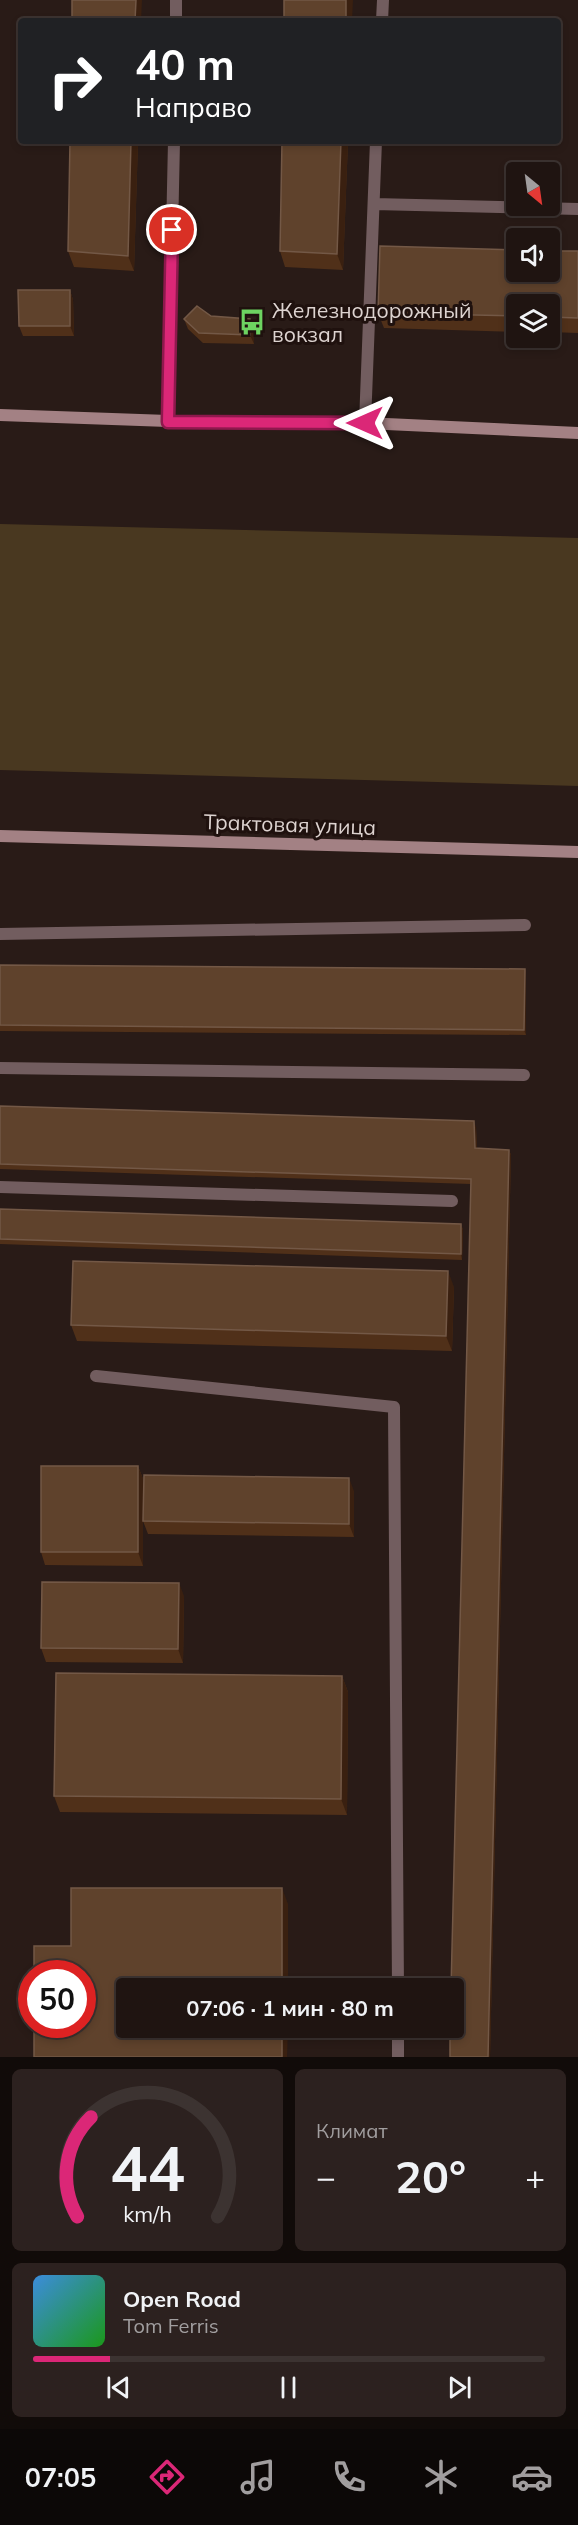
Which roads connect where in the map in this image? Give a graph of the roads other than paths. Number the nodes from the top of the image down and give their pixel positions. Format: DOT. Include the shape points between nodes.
graph roads {
  1 [pos="176,0"];
  2 [pos="383,0"];
  3 [pos="176,18"];
  4 [pos="382,18"];
  5 [pos="174,144"];
  6 [pos="376,144"];
  7 [pos="374,204"];
  8 [pos="578,209"];
  9 [pos="0,415"];
  10 [pos="168,422"];
  11 [pos="365,423"];
  12 [pos="578,433"];
  13 [pos="0,836"];
  14 [pos="578,852"];
  15 [pos="525,925"];
  16 [pos="0,934"];
  17 [pos="0,1068"];
  18 [pos="524,1075"];
  19 [pos="0,1187"];
  20 [pos="452,1201"];
  21 [pos="96,1376"];
  22 [pos="398,1978"];
  23 [pos="398,2038"];
  24 [pos="398,2057"];
  1 -- 3 [label="lane"];
  2 -- 4 [label="lane"];
  5 -- 10 [label="lane"];
  6 -- 7 [label="lane"];
  7 -- 8 [label="lane"];
  7 -- 11 [label="lane"];
  9 -- 10 [label="main road"];
  10 -- 11 [label="main road"];
  11 -- 12 [label="main road"];
  13 -- 14 [label="main road, Трактовая улица"];
  15 -- 16 [label="lane"];
  17 -- 18 [label="lane"];
  19 -- 20 [label="lane"];
  21 -- 22 [label="lane" via="394,1407"];
  23 -- 24 [label="lane"];
}
